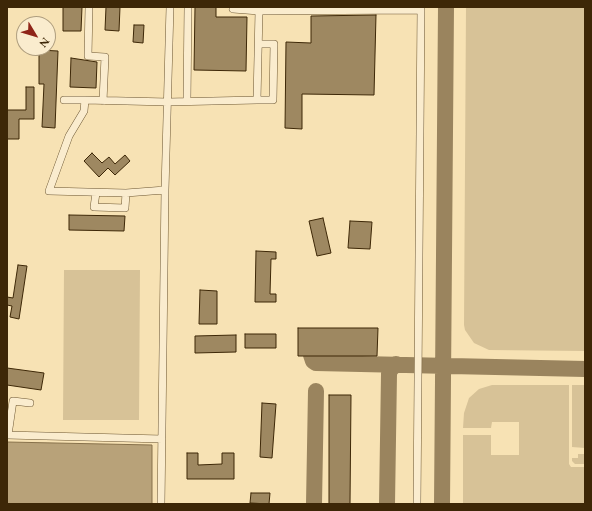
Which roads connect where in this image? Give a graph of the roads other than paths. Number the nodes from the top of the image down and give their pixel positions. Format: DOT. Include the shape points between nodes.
graph roads {
  1 [pos="89,7"];
  2 [pos="170,7"];
  3 [pos="188,7"];
  4 [pos="234,7"];
  5 [pos="421,8"];
  6 [pos="255,9"];
  7 [pos="258,44"];
  8 [pos="64,100"];
  9 [pos="85,100"];
  10 [pos="257,100"];
  11 [pos="103,101"];
  12 [pos="168,102"];
  13 [pos="187,102"];
  14 [pos="165,190"];
  15 [pos="96,193"];
  16 [pos="126,193"];
  17 [pos="10,400"];
  18 [pos="30,403"];
  19 [pos="8,435"];
  20 [pos="162,439"];
  21 [pos="162,504"];
  22 [pos="417,504"];
  1 -- 11 [label="street" via="88,56 106,57"];
  2 -- 12 [label="street"];
  3 -- 13 [label="street"];
  4 -- 6 [label="street" via="233,10"];
  5 -- 6 [label="street"];
  5 -- 22 [label="street"];
  6 -- 7 [label="street"];
  7 -- 10 [label="street"];
  7 -- 10 [label="street" via="274,44 273,100"];
  8 -- 9 [label="street"];
  9 -- 11 [label="street"];
  9 -- 15 [label="street" via="84,111 68,136 49,191"];
  10 -- 13 [label="street"];
  11 -- 12 [label="street"];
  12 -- 13 [label="street"];
  12 -- 14 [label="street"];
  14 -- 16 [label="street"];
  14 -- 20 [label="street"];
  15 -- 16 [label="street"];
  15 -- 16 [label="street" via="94,207 125,208"];
  17 -- 18 [label="street"];
  17 -- 19 [label="street"];
  19 -- 20 [label="street"];
  20 -- 21 [label="street"];
}
